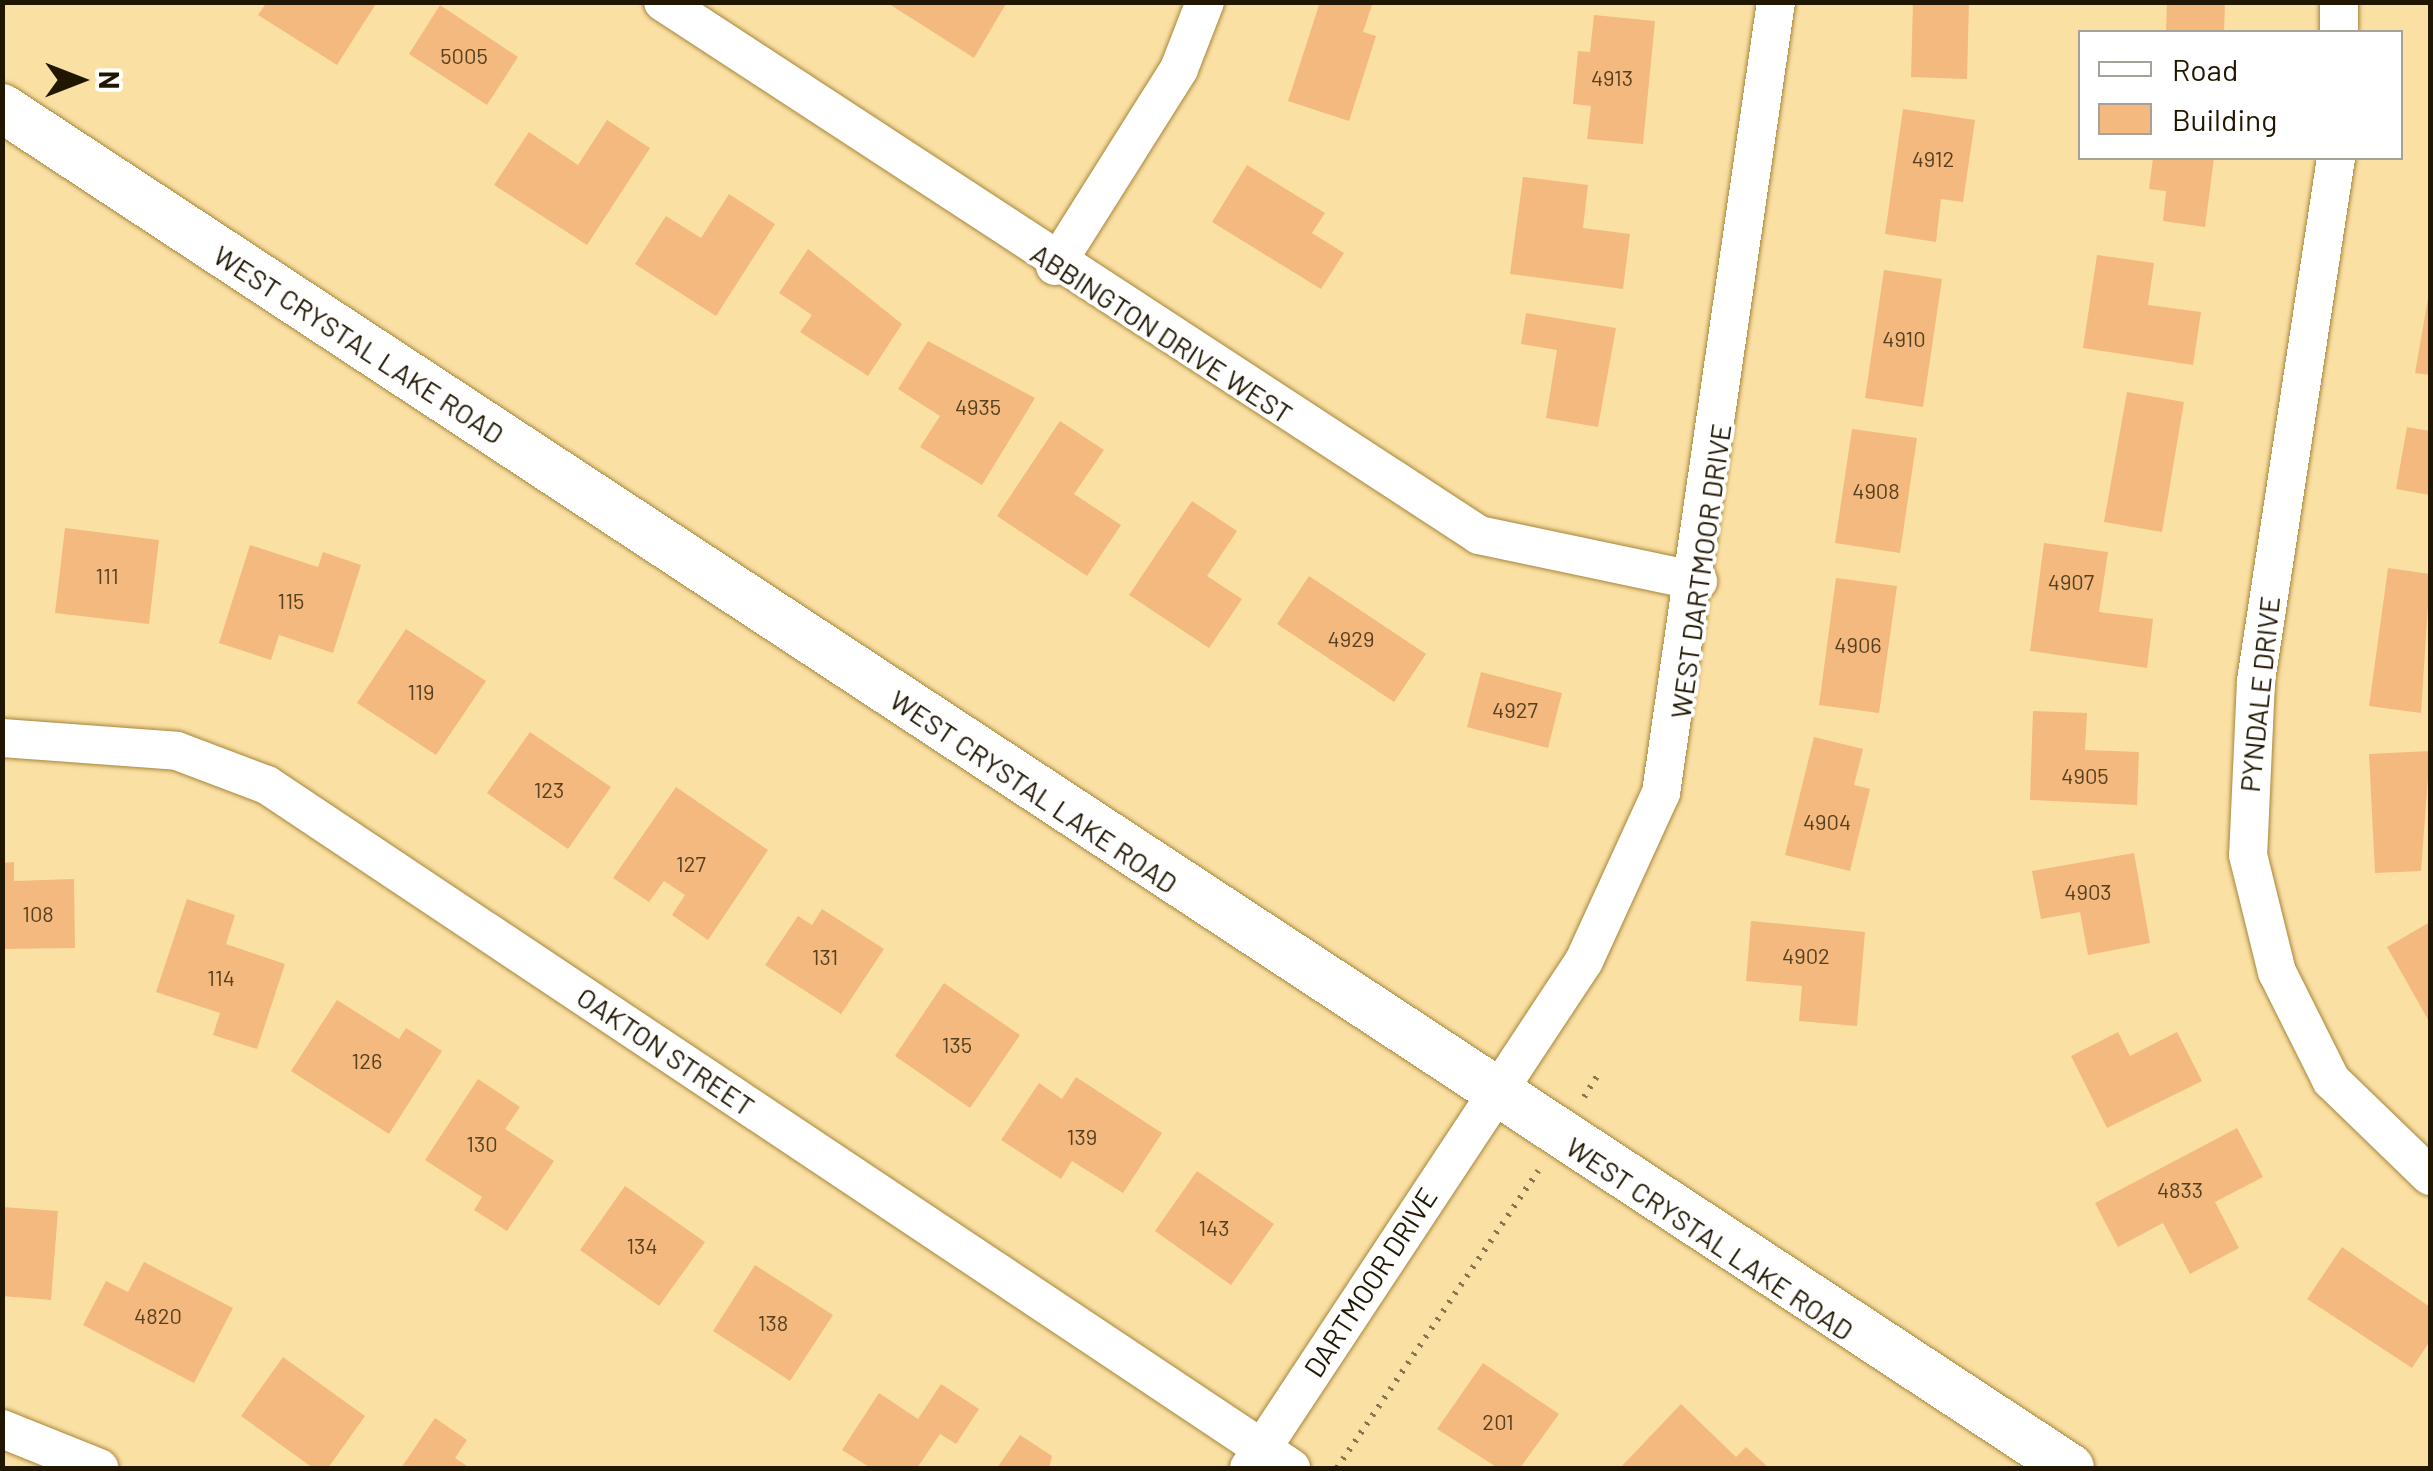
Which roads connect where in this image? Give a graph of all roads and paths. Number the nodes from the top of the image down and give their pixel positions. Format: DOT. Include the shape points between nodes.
graph roads {
  1 [pos="662,2"];
  2 [pos="1205,2"];
  3 [pos="1776,2"];
  4 [pos="2340,2"];
  5 [pos="2339,30"];
  6 [pos="2,108"];
  7 [pos="2336,160"];
  8 [pos="1055,266"];
  9 [pos="1698,581"];
  10 [pos="2,738"];
  11 [pos="1596,1076"];
  12 [pos="1492,1095"];
  13 [pos="1559,1138"];
  14 [pos="2430,1176"];
  15 [pos="2,1429"];
  16 [pos="1267,1462"];
  17 [pos="99,1468"];
  18 [pos="1338,1468"];
  19 [pos="2070,1468"];
  1 -- 8 [label="street, ABBINGTON DRIVE WEST"];
  2 -- 8 [label="street" via="1179,69"];
  3 -- 9 [label="street, WEST DARTMOOR DRIVE"];
  4 -- 5 [label="street"];
  6 -- 12 [label="street, WEST CRYSTAL LAKE ROAD"];
  7 -- 14 [label="street, PYNDALE DRIVE" via="2256,681 2248,855 2277,972 2332,1080"];
  8 -- 9 [label="street, ABBINGTON DRIVE WEST" via="1479,536"];
  9 -- 12 [label="street, WEST DARTMOOR DRIVE" via="1675,739 1647,829 1584,962"];
  10 -- 16 [label="street, OAKTON STREET" via="176,750 267,785"];
  11 -- 13 [label="path"];
  12 -- 13 [label="street, WEST CRYSTAL LAKE ROAD"];
  12 -- 16 [label="street, DARTMOOR DRIVE"];
  13 -- 18 [label="path"];
  13 -- 19 [label="street, WEST CRYSTAL LAKE ROAD"];
  15 -- 17 [label="street"];
}
